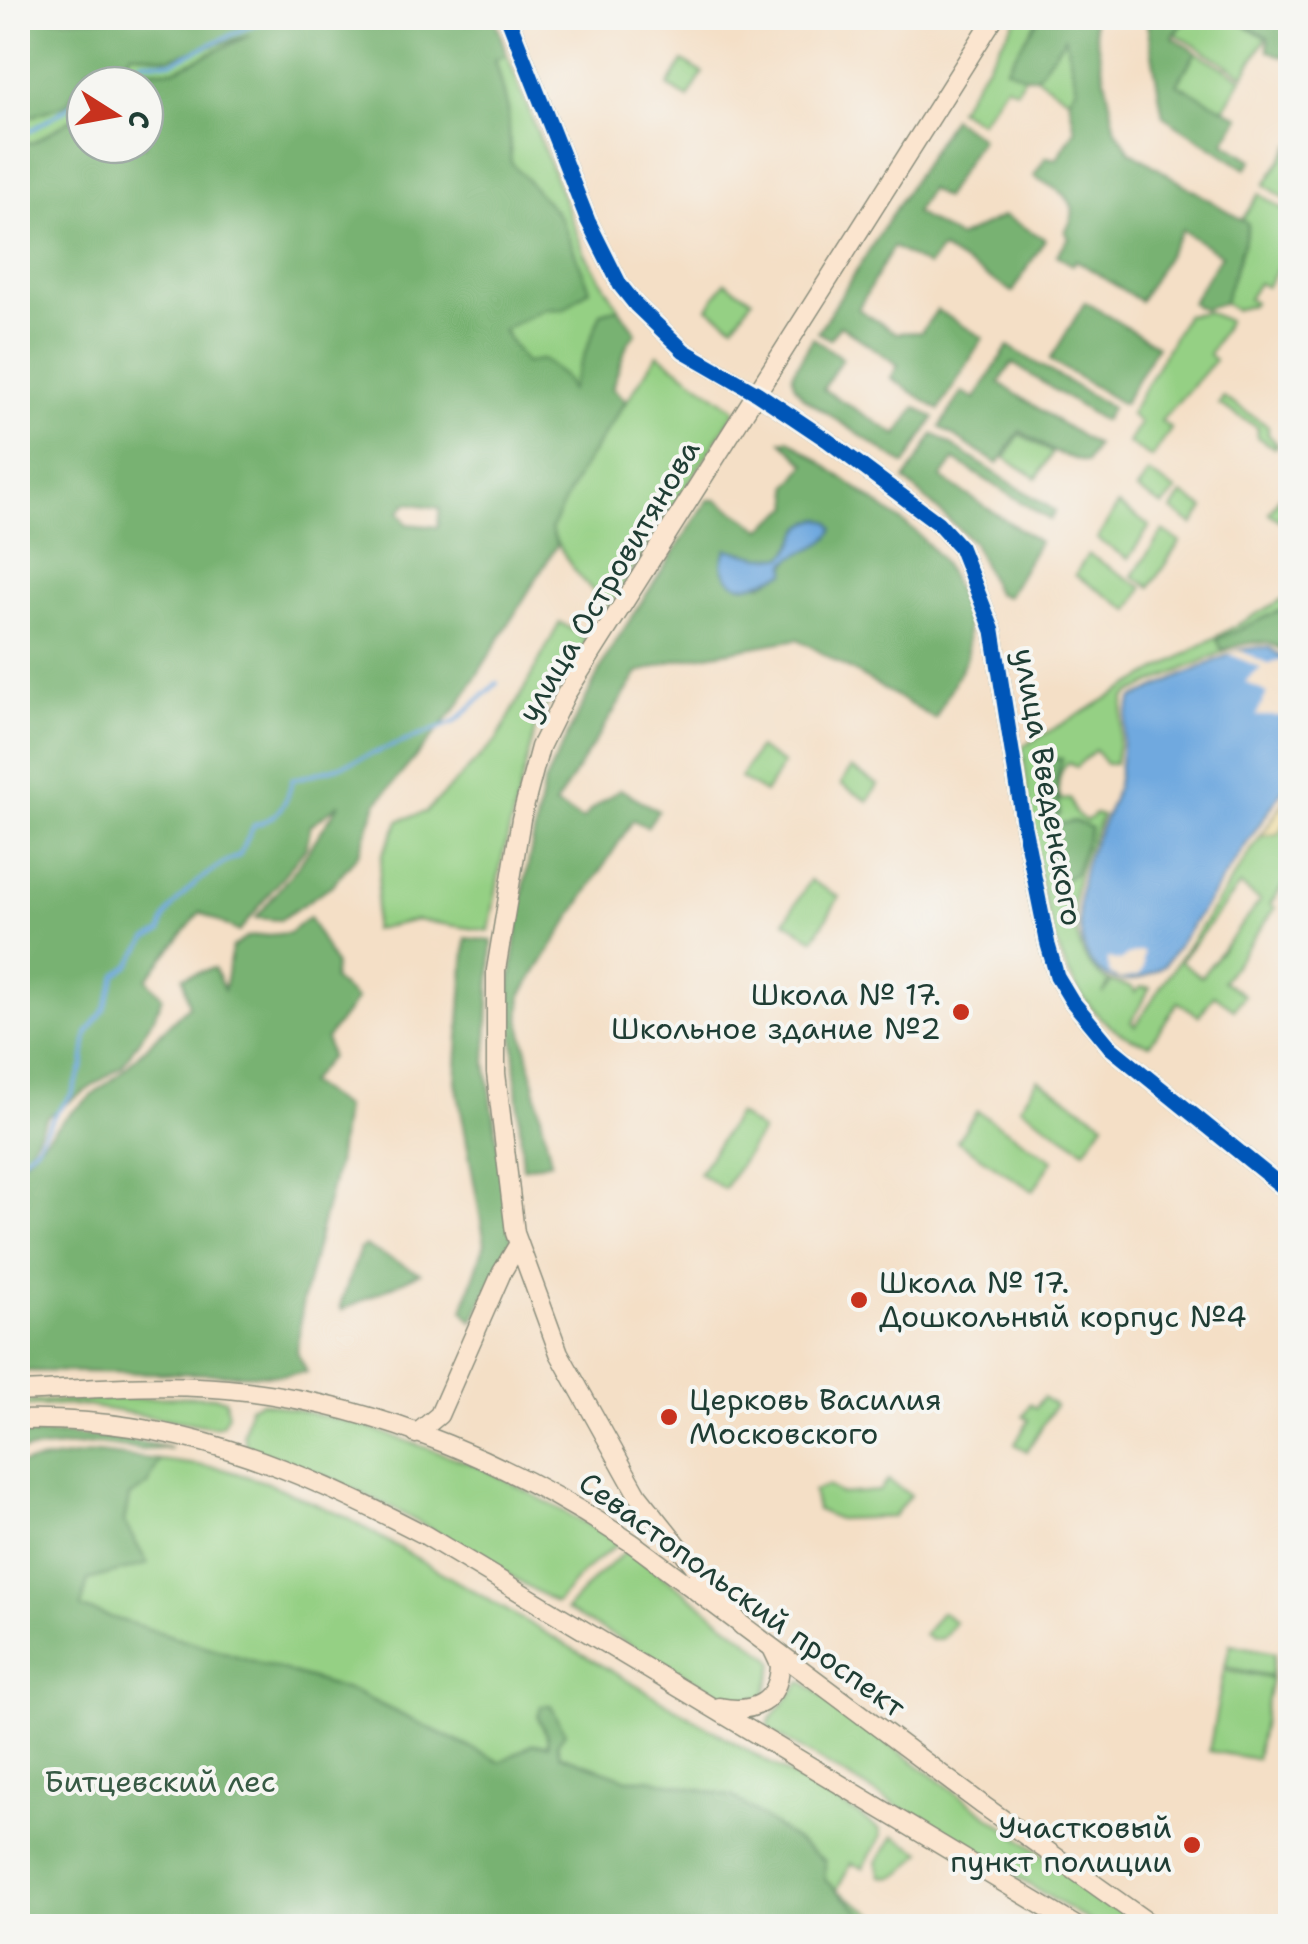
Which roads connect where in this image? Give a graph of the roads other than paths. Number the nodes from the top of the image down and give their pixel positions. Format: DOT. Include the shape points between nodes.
graph roads {
  1 [pos="508,18"];
  2 [pos="994,18"];
  3 [pos="757,393"];
  4 [pos="1290,1193"];
  5 [pos="518,1245"];
  6 [pos="18,1392"];
  7 [pos="18,1420"];
  8 [pos="416,1434"];
  9 [pos="742,1626"];
  10 [pos="770,1646"];
  11 [pos="709,1704"];
  12 [pos="1076,1926"];
  13 [pos="1153,1926"];
  1 -- 3 [label="main road, улица Введенского" via="620,285 684,351"];
  2 -- 3 [label="main road, улица Островитянова"];
  3 -- 4 [label="main road, улица Введенского" via="907,498 960,548 993,632 1036,894 1057,976 1111,1048"];
  3 -- 5 [label="main road, улица Островитянова" via="566,694 540,747 496,970 496,1073"];
  5 -- 8 [label="main road" via="439,1415"];
  5 -- 9 [label="main road, улица Островитянова" via="558,1353 638,1495"];
  6 -- 8 [label="main road, Севастопольский проспект" via="244,1390"];
  7 -- 11 [label="main road" via="153,1428 295,1473 425,1535"];
  8 -- 9 [label="main road, Севастопольский проспект" via="484,1458 578,1507"];
  9 -- 10 [label="main road, Севастопольский проспект"];
  10 -- 11 [label="main road" via="780,1671 768,1700 741,1710"];
  10 -- 13 [label="main road, Севастопольский проспект"];
  11 -- 12 [label="main road"];
}
